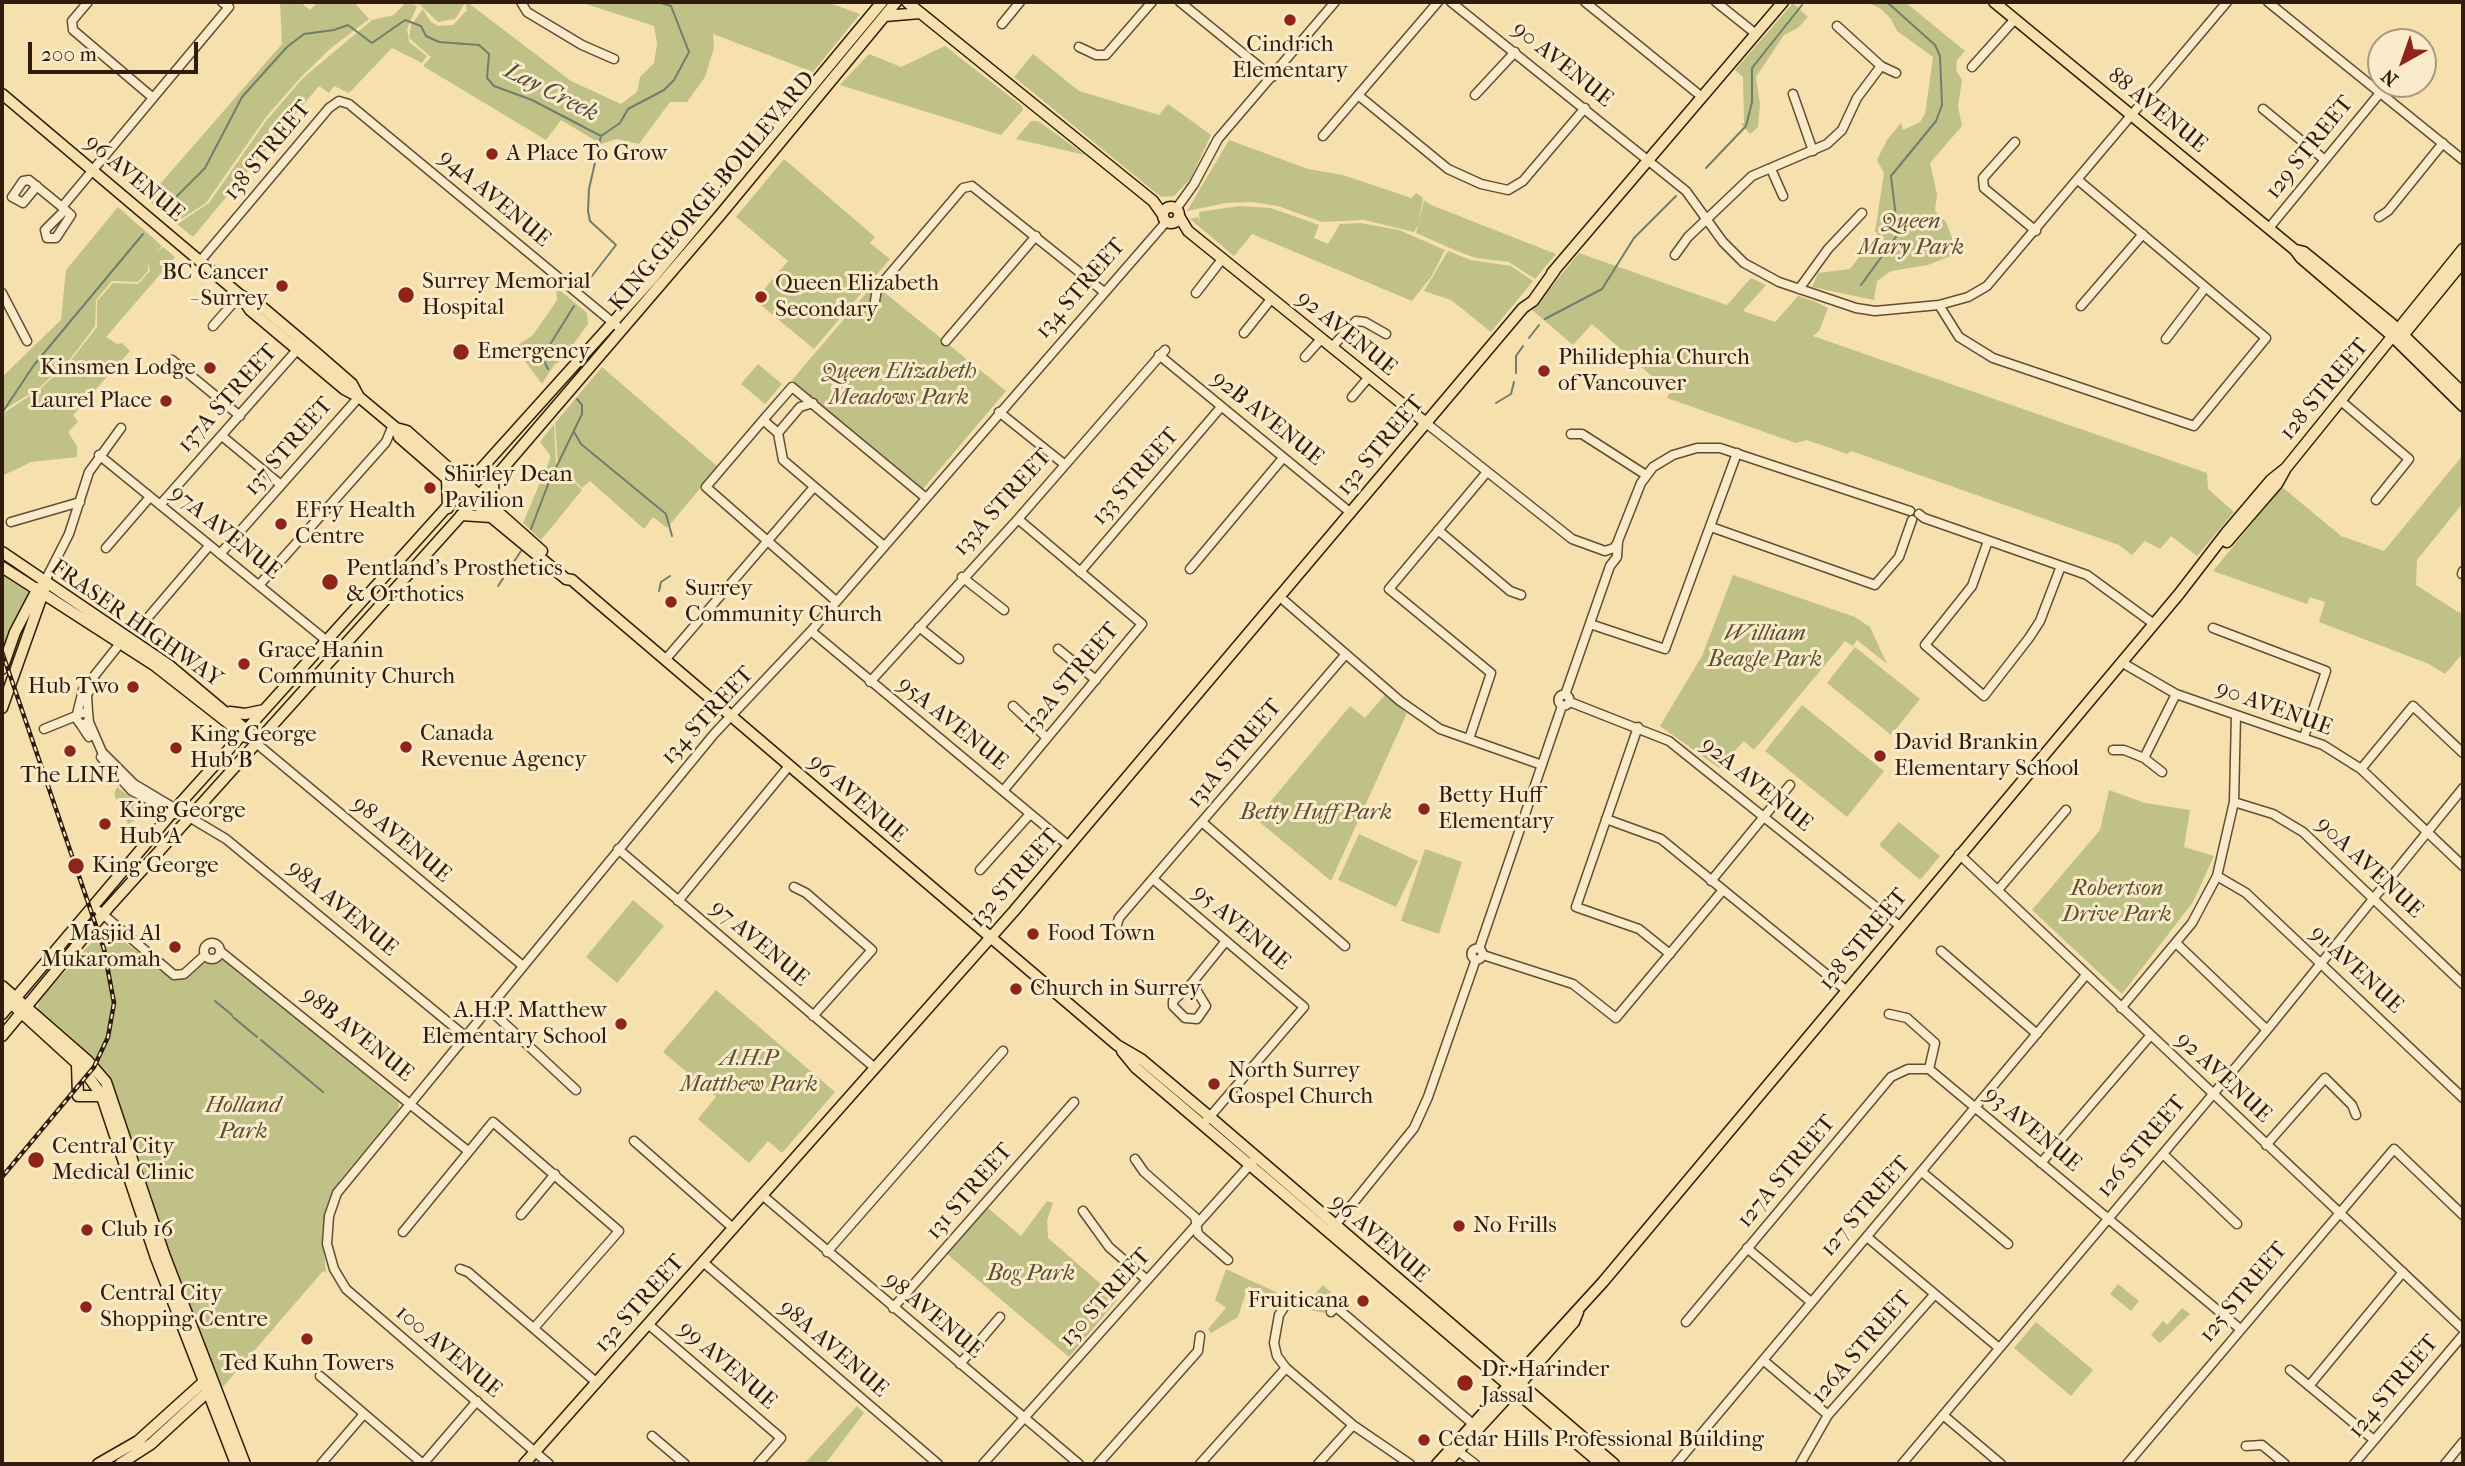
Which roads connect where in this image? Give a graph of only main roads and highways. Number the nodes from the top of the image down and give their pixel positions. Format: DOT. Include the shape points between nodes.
graph roads {
  1 [pos="896,2"];
  2 [pos="907,2"];
  3 [pos="916,2"];
  4 [pos="1783,2"];
  5 [pos="1994,2"];
  6 [pos="880,7"];
  7 [pos="920,13"];
  8 [pos="2,94"];
  9 [pos="2463,249"];
  10 [pos="2463,262"];
  11 [pos="240,295"];
  12 [pos="2396,337"];
  13 [pos="302,348"];
  14 [pos="2463,393"];
  15 [pos="2463,405"];
  16 [pos="1426,423"];
  17 [pos="500,450"];
  18 [pos="482,471"];
  19 [pos="450,475"];
  20 [pos="493,480"];
  21 [pos="471,493"];
  22 [pos="448,508"];
  23 [pos="493,513"];
  24 [pos="461,514"];
  25 [pos="2,552"];
  26 [pos="2,567"];
  27 [pos="44,583"];
  28 [pos="39,593"];
  29 [pos="124,641"];
  30 [pos="2,669"];
  31 [pos="2,708"];
  32 [pos="264,710"];
  33 [pos="228,712"];
  34 [pos="245,731"];
  35 [pos="256,743"];
  36 [pos="990,938"];
  37 [pos="2,986"];
  38 [pos="2,995"];
  39 [pos="13,1001"];
  40 [pos="23,1010"];
  41 [pos="2,1014"];
  42 [pos="2,1036"];
  43 [pos="77,1064"];
  44 [pos="103,1096"];
  45 [pos="1332,1229"];
  46 [pos="154,1238"];
  47 [pos="1395,1289"];
  48 [pos="1410,1291"];
  49 [pos="1416,1307"];
  50 [pos="1434,1312"];
  51 [pos="211,1383"];
  52 [pos="1513,1385"];
  53 [pos="159,1423"];
  54 [pos="142,1451"];
  55 [pos="98,1464"];
  56 [pos="120,1464"];
  57 [pos="236,1464"];
  58 [pos="245,1464"];
  59 [pos="524,1464"];
  60 [pos="1437,1464"];
  61 [pos="1446,1464"];
  62 [pos="1601,1464"];
  63 [pos="1614,1464"];
  1 -- 6 [label="main road, KING GEORGE BOULEVARD"];
  2 -- 7 [label="main road"];
  3 -- 7 [label="main road"];
  4 -- 16 [label="main road, 132 STREET" via="1528,297"];
  5 -- 12 [label="main road, 88 AVENUE"];
  6 -- 7 [label="main road"];
  6 -- 17 [label="main road, KING GEORGE BOULEVARD"];
  6 -- 20 [label="main road, KING GEORGE BOULEVARD" via="622,330"];
  7 -- 16 [label="main road, 92 AVENUE"];
  8 -- 11 [label="main road, 96 AVENUE"];
  9 -- 12 [label="main road, 128 STREET"];
  10 -- 12 [label="main road, 128 STREET"];
  11 -- 13 [label="main road, 96 AVENUE" via="262,307"];
  11 -- 13 [label="main road, 96 AVENUE" via="250,310 260,312"];
  12 -- 14 [label="main road, 88 AVENUE"];
  12 -- 15 [label="main road, 88 AVENUE"];
  12 -- 52 [label="main road, 128 STREET" via="2240,517 1579,1310 1574,1322"];
  13 -- 19 [label="main road, 96 AVENUE" via="352,384 359,397"];
  16 -- 36 [label="main road, 132 STREET"];
  17 -- 18 [label="main road, KING GEORGE BOULEVARD"];
  17 -- 21 [label="main road" via="495,465"];
  18 -- 19 [label="main road"];
  18 -- 21 [label="main road, KING GEORGE BOULEVARD"];
  19 -- 21 [label="main road, 96 AVENUE"];
  19 -- 22 [label="main road"];
  20 -- 21 [label="main road, KING GEORGE BOULEVARD"];
  20 -- 23 [label="main road"];
  21 -- 22 [label="main road, KING GEORGE BOULEVARD"];
  21 -- 23 [label="main road, 96 AVENUE"];
  21 -- 24 [label="main road, KING GEORGE BOULEVARD"];
  22 -- 32 [label="main road, KING GEORGE BOULEVARD"];
  23 -- 24 [label="main road"];
  23 -- 36 [label="main road, 96 AVENUE"];
  24 -- 35 [label="main road, KING GEORGE BOULEVARD"];
  25 -- 27 [label="main road, FRASER HIGHWAY"];
  26 -- 28 [label="main road, FRASER HIGHWAY"];
  27 -- 28 [label="main road"];
  27 -- 29 [label="main road, FRASER HIGHWAY"];
  28 -- 29 [label="main road, FRASER HIGHWAY"];
  28 -- 30 [label="main road"];
  28 -- 31 [label="main road"];
  29 -- 33 [label="main road, FRASER HIGHWAY"];
  29 -- 34 [label="main road, FRASER HIGHWAY"];
  32 -- 33 [label="main road"];
  32 -- 34 [label="main road, KING GEORGE BOULEVARD"];
  33 -- 34 [label="main road, FRASER HIGHWAY"];
  34 -- 35 [label="main road"];
  34 -- 39 [label="main road, KING GEORGE BOULEVARD"];
  35 -- 40 [label="main road, KING GEORGE BOULEVARD" via="102,914"];
  36 -- 45 [label="main road, 96 AVENUE" via="1117,1045 1136,1068 1207,1121"];
  36 -- 59 [label="main road, 132 STREET"];
  37 -- 39 [label="main road"];
  38 -- 39 [label="main road"];
  39 -- 40 [label="main road"];
  39 -- 41 [label="main road, KING GEORGE BOULEVARD"];
  40 -- 42 [label="main road, KING GEORGE BOULEVARD"];
  40 -- 43 [label="main road"];
  40 -- 46 [label="main road" via="106,1082"];
  43 -- 44 [label="main road"];
  43 -- 44 [label="main road" via="78,1096"];
  44 -- 46 [label="main road"];
  45 -- 47 [label="main road, 96 AVENUE"];
  45 -- 48 [label="main road, 96 AVENUE"];
  46 -- 51 [label="main road"];
  47 -- 48 [label="main road"];
  47 -- 49 [label="main road, 96 AVENUE"];
  48 -- 50 [label="main road, 96 AVENUE"];
  49 -- 50 [label="main road"];
  49 -- 52 [label="main road, 96 AVENUE"];
  50 -- 52 [label="main road, 96 AVENUE"];
  51 -- 53 [label="main road"];
  51 -- 54 [label="main road"];
  51 -- 57 [label="main road"];
  51 -- 58 [label="main road"];
  52 -- 60 [label="main road, 128 STREET"];
  52 -- 61 [label="main road, 128 STREET"];
  52 -- 62 [label="main road, 96 AVENUE"];
  52 -- 63 [label="main road, 96 AVENUE"];
  53 -- 54 [label="main road"];
  53 -- 55 [label="main road"];
  54 -- 56 [label="main road"];
}
